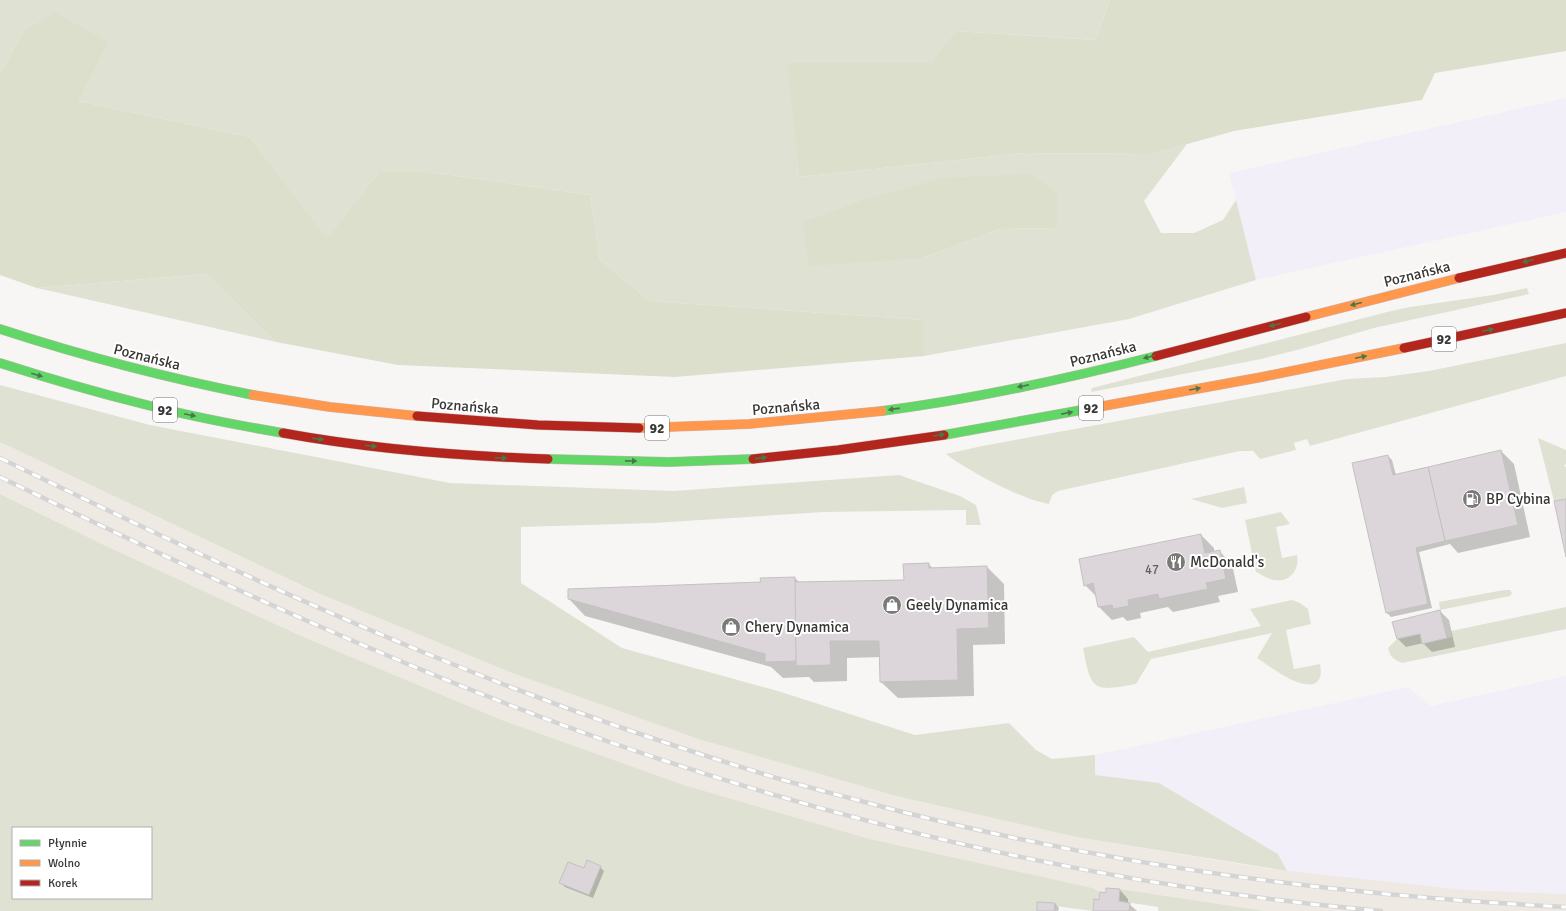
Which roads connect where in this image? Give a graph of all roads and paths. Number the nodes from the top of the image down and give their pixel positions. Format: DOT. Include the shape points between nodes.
graph roads {
  1 [pos="1566,253"];
  2 [pos="1566,313"];
  3 [pos="0,329"];
  4 [pos="0,364"];
  1 -- 3 [label="main road, Poznańska / 92, one-way" via="1070,378 893,409 703,427 536,425 331,407 266,397 142,370"];
  4 -- 2 [label="main road, 92, one-way" via="153,407 306,438 487,457 682,462 749,459 829,451 1026,421 1285,373"];
}
